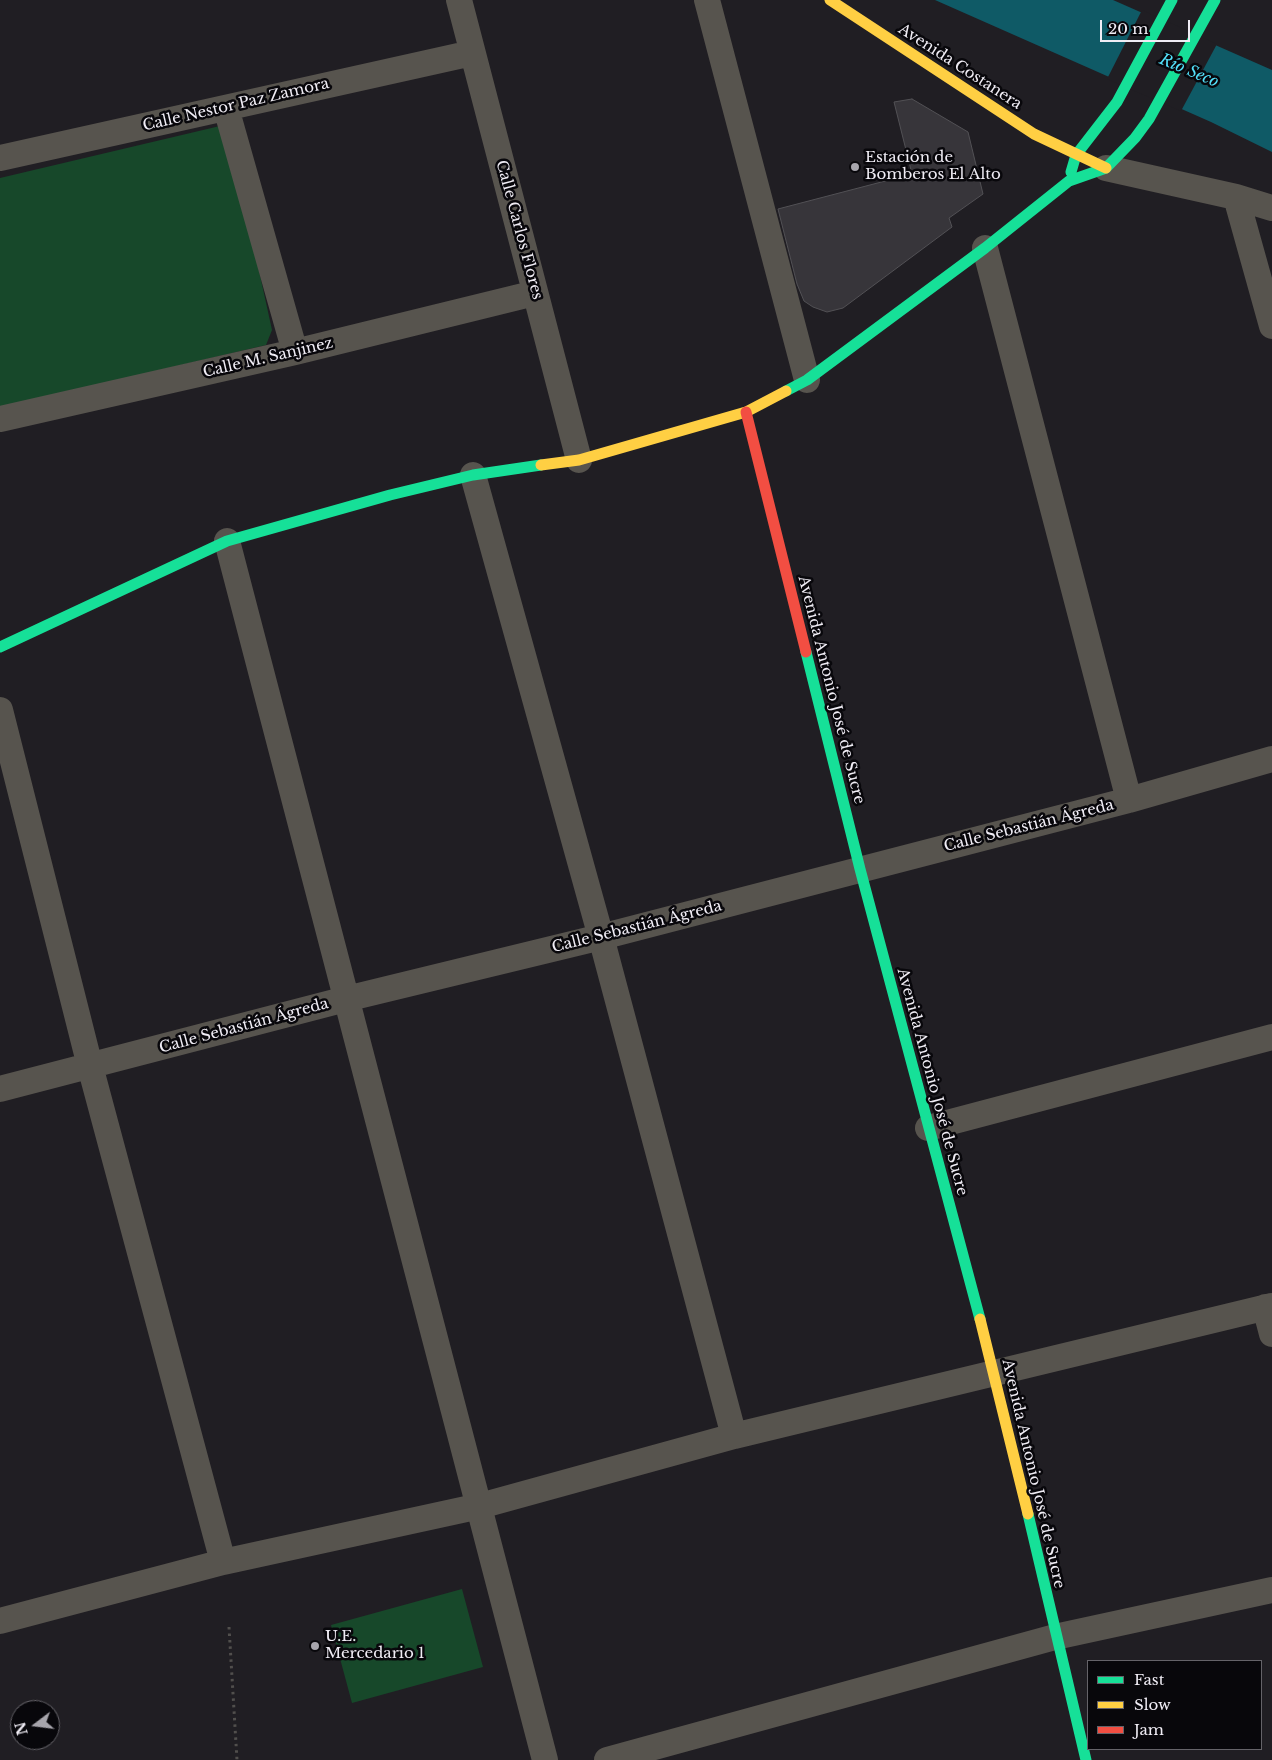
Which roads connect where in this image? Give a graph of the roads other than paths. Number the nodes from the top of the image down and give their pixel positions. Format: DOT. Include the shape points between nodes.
graph roads {
  1 [pos="459,0"];
  2 [pos="706,0"];
  3 [pos="830,0"];
  4 [pos="1172,0"];
  5 [pos="1212,4"];
  6 [pos="472,53"];
  7 [pos="226,108"];
  8 [pos="1076,155"];
  9 [pos="0,158"];
  10 [pos="1106,168"];
  11 [pos="1069,181"];
  12 [pos="1236,197"];
  13 [pos="1272,208"];
  14 [pos="985,248"];
  15 [pos="535,293"];
  16 [pos="1272,326"];
  17 [pos="295,352"];
  18 [pos="807,380"];
  19 [pos="746,412"];
  20 [pos="0,419"];
  21 [pos="579,460"];
  22 [pos="473,475"];
  23 [pos="227,540"];
  24 [pos="0,647"];
  25 [pos="0,710"];
  26 [pos="1272,760"];
  27 [pos="1129,800"];
  28 [pos="860,869"];
  29 [pos="601,937"];
  30 [pos="346,999"];
  31 [pos="1272,1037"];
  32 [pos="90,1066"];
  33 [pos="0,1090"];
  34 [pos="928,1128"];
  35 [pos="1269,1306"];
  36 [pos="1272,1334"];
  37 [pos="994,1372"];
  38 [pos="734,1436"];
  39 [pos="480,1506"];
  40 [pos="223,1562"];
  41 [pos="1272,1590"];
  42 [pos="0,1621"];
  43 [pos="1055,1637"];
  44 [pos="545,1760"];
  45 [pos="607,1760"];
  46 [pos="1086,1760"];
  1 -- 6 [label="street, Calle Carlos Flores"];
  2 -- 18 [label="street"];
  3 -- 8 [label="main road, Avenida Costanera" via="1034,134"];
  4 -- 8 [label="main road" via="1117,102"];
  5 -- 10 [label="main road" via="1149,119"];
  6 -- 7 [label="street, Calle Nestor Paz Zamora"];
  6 -- 15 [label="street, Calle Carlos Flores"];
  7 -- 9 [label="street, Calle Nestor Paz Zamora"];
  7 -- 17 [label="street"];
  8 -- 10 [label="main road, Avenida Costanera"];
  8 -- 11 [label="main road"];
  10 -- 11 [label="main road"];
  10 -- 12 [label="street"];
  11 -- 14 [label="main road"];
  12 -- 13 [label="street"];
  12 -- 16 [label="street"];
  14 -- 18 [label="main road"];
  14 -- 27 [label="street"];
  15 -- 17 [label="street, Calle M. Sanjinez"];
  15 -- 21 [label="street, Calle Carlos Flores"];
  17 -- 20 [label="street, Calle M. Sanjinez"];
  18 -- 19 [label="main road"];
  19 -- 21 [label="main road"];
  19 -- 28 [label="main road, Avenida Antonio José de Sucre"];
  21 -- 22 [label="main road"];
  22 -- 23 [label="main road" via="390,494"];
  22 -- 29 [label="street"];
  23 -- 24 [label="main road"];
  23 -- 30 [label="street"];
  25 -- 32 [label="street"];
  26 -- 27 [label="street, Calle Sebastián Ágreda"];
  27 -- 28 [label="street, Calle Sebastián Ágreda"];
  28 -- 29 [label="street, Calle Sebastián Ágreda"];
  28 -- 34 [label="main road, Avenida Antonio José de Sucre"];
  29 -- 30 [label="street, Calle Sebastián Ágreda"];
  29 -- 38 [label="street"];
  30 -- 32 [label="street, Calle Sebastián Ágreda"];
  30 -- 39 [label="street"];
  31 -- 34 [label="street"];
  32 -- 33 [label="street, Calle Sebastián Ágreda"];
  32 -- 40 [label="street"];
  34 -- 37 [label="main road, Avenida Antonio José de Sucre"];
  35 -- 36 [label="street"];
  35 -- 37 [label="street"];
  37 -- 38 [label="street"];
  37 -- 43 [label="main road, Avenida Antonio José de Sucre"];
  38 -- 39 [label="street"];
  39 -- 40 [label="street"];
  39 -- 44 [label="street"];
  40 -- 42 [label="street"];
  41 -- 43 [label="street"];
  43 -- 45 [label="street"];
  43 -- 46 [label="main road, Avenida Antonio José de Sucre"];
}
